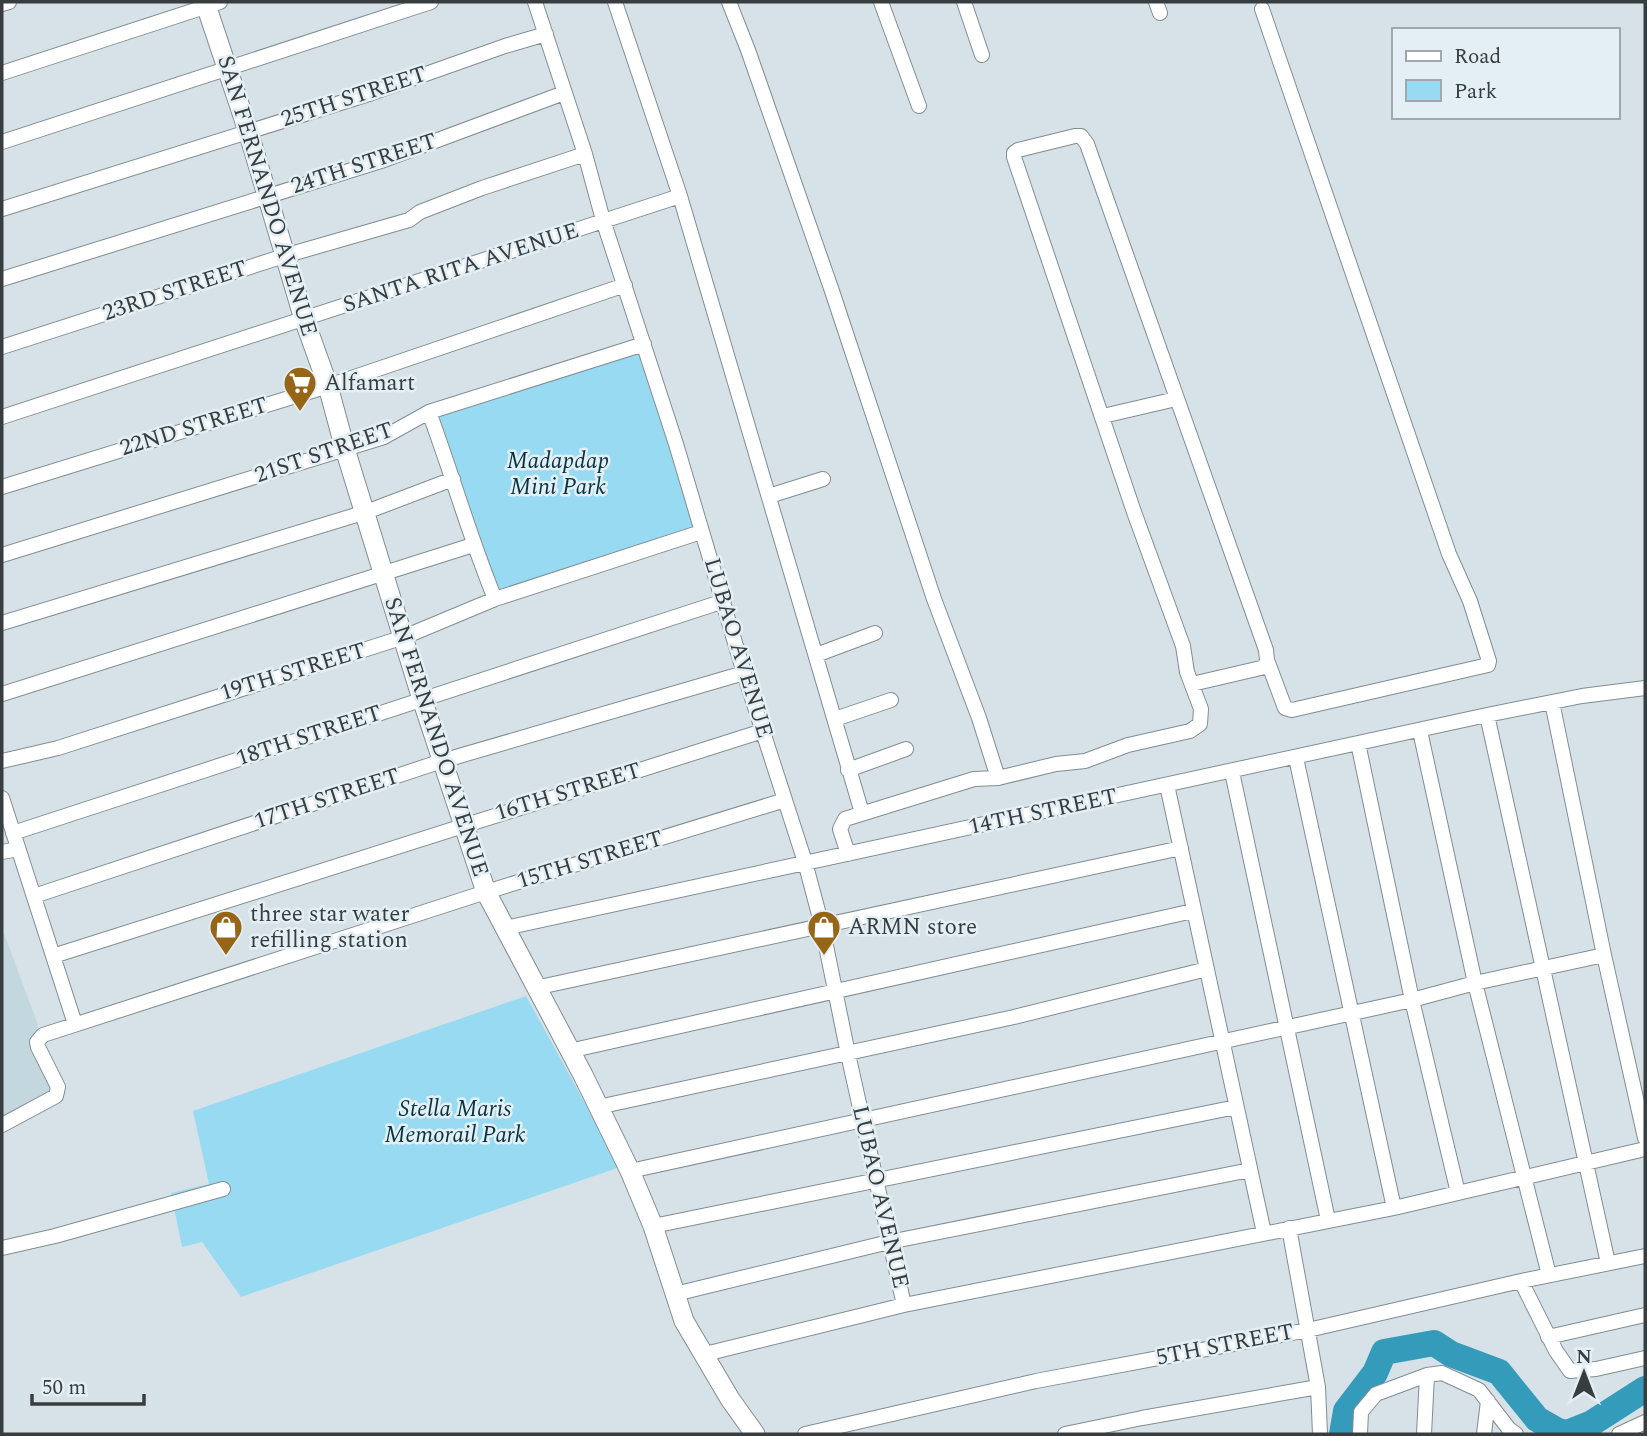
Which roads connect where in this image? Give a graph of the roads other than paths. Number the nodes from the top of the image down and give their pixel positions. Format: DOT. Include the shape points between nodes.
graph roads {
  1 [pos="9,2"];
  2 [pos="431,2"];
  3 [pos="535,2"];
  4 [pos="615,2"];
  5 [pos="729,2"];
  6 [pos="881,2"];
  7 [pos="964,2"];
  8 [pos="210,3"];
  9 [pos="2,4"];
  10 [pos="1262,9"];
  11 [pos="546,34"];
  12 [pos="982,55"];
  13 [pos="227,68"];
  14 [pos="2,73"];
  15 [pos="564,93"];
  16 [pos="919,106"];
  17 [pos="248,131"];
  18 [pos="2,142"];
  19 [pos="585,155"];
  20 [pos="267,195"];
  21 [pos="680,196"];
  22 [pos="2,209"];
  23 [pos="603,220"];
  24 [pos="285,256"];
  25 [pos="2,279"];
  26 [pos="625,285"];
  27 [pos="304,319"];
  28 [pos="644,344"];
  29 [pos="2,347"];
  30 [pos="328,386"];
  31 [pos="1176,399"];
  32 [pos="429,412"];
  33 [pos="1103,416"];
  34 [pos="2,417"];
  35 [pos="345,449"];
  36 [pos="453,479"];
  37 [pos="823,480"];
  38 [pos="2,486"];
  39 [pos="769,496"];
  40 [pos="366,512"];
  41 [pos="701,532"];
  42 [pos="473,545"];
  43 [pos="2,555"];
  44 [pos="384,575"];
  45 [pos="495,599"];
  46 [pos="724,601"];
  47 [pos="2,623"];
  48 [pos="875,633"];
  49 [pos="404,637"];
  50 [pos="816,655"];
  51 [pos="1268,660"];
  52 [pos="744,673"];
  53 [pos="1192,684"];
  54 [pos="1645,688"];
  55 [pos="2,694"];
  56 [pos="422,699"];
  57 [pos="891,700"];
  58 [pos="1552,702"];
  59 [pos="1487,715"];
  60 [pos="835,719"];
  61 [pos="763,731"];
  62 [pos="1420,731"];
  63 [pos="1357,743"];
  64 [pos="906,749"];
  65 [pos="1296,758"];
  66 [pos="2,761"];
  67 [pos="442,761"];
  68 [pos="848,770"];
  69 [pos="1232,772"];
  70 [pos="998,778"];
  71 [pos="1167,785"];
  72 [pos="2,798"];
  73 [pos="786,800"];
  74 [pos="862,813"];
  75 [pos="464,825"];
  76 [pos="13,834"];
  77 [pos="1181,848"];
  78 [pos="18,849"];
  79 [pos="2,852"];
  80 [pos="848,853"];
  81 [pos="805,862"];
  82 [pos="486,892"];
  83 [pos="34,896"];
  84 [pos="1193,911"];
  85 [pos="822,926"];
  86 [pos="505,928"];
  87 [pos="1604,955"];
  88 [pos="53,957"];
  89 [pos="1542,968"];
  90 [pos="1207,969"];
  91 [pos="1475,983"];
  92 [pos="535,988"];
  93 [pos="836,991"];
  94 [pos="1412,1000"];
  95 [pos="1351,1011"];
  96 [pos="75,1024"];
  97 [pos="1286,1027"];
  98 [pos="1223,1041"];
  99 [pos="569,1051"];
  100 [pos="848,1054"];
  101 [pos="598,1107"];
  102 [pos="1236,1107"];
  103 [pos="863,1118"];
  104 [pos="2,1125"];
  105 [pos="1645,1138"];
  106 [pos="1645,1149"];
  107 [pos="1584,1162"];
  108 [pos="1250,1170"];
  109 [pos="630,1171"];
  110 [pos="1523,1177"];
  111 [pos="876,1181"];
  112 [pos="223,1189"];
  113 [pos="1458,1193"];
  114 [pos="1394,1208"];
  115 [pos="1328,1220"];
  116 [pos="653,1226"];
  117 [pos="1289,1228"];
  118 [pos="1264,1233"];
  119 [pos="889,1242"];
  120 [pos="2,1248"];
  121 [pos="1645,1256"];
  122 [pos="1608,1263"];
  123 [pos="1549,1275"];
  124 [pos="1521,1281"];
  125 [pos="675,1294"];
  126 [pos="904,1305"];
  127 [pos="1645,1315"];
  128 [pos="1308,1330"];
  129 [pos="1548,1337"];
  130 [pos="705,1354"];
  131 [pos="1645,1358"];
  132 [pos="1427,1376"];
  133 [pos="1318,1387"];
  134 [pos="1488,1401"];
  135 [pos="1643,1427"];
  136 [pos="755,1434"];
  137 [pos="805,1434"];
  138 [pos="1065,1434"];
  139 [pos="1320,1434"];
  140 [pos="1360,1434"];
  141 [pos="1423,1434"];
  142 [pos="1484,1434"];
  143 [pos="1516,1434"];
  144 [pos="1619,1434"];
  1 -- 9 [label="street"];
  2 -- 13 [label="street"];
  3 -- 11 [label="street, LUBAO AVENUE"];
  4 -- 21 [label="street"];
  5 -- 70 [label="street"];
  6 -- 16 [label="street"];
  7 -- 12 [label="street"];
  8 -- 13 [label="main road, SAN FERNANDO AVENUE"];
  8 -- 14 [label="street"];
  10 -- 51 [label="street" via="1489,661 1488,665 1292,710 1285,708"];
  11 -- 15 [label="street, LUBAO AVENUE"];
  11 -- 17 [label="street, 25TH STREET"];
  13 -- 17 [label="main road, SAN FERNANDO AVENUE"];
  13 -- 18 [label="street"];
  15 -- 19 [label="street, LUBAO AVENUE"];
  15 -- 20 [label="street, 24TH STREET" via="384,160"];
  17 -- 20 [label="main road, SAN FERNANDO AVENUE"];
  17 -- 22 [label="street, 25TH STREET"];
  19 -- 23 [label="street, LUBAO AVENUE"];
  19 -- 24 [label="street, 23RD STREET" via="482,188 409,220"];
  20 -- 24 [label="main road, SAN FERNANDO AVENUE"];
  20 -- 25 [label="street, 24TH STREET"];
  21 -- 23 [label="street, SANTA RITA AVENUE"];
  21 -- 39 [label="street"];
  23 -- 26 [label="street, LUBAO AVENUE"];
  23 -- 27 [label="street, SANTA RITA AVENUE"];
  24 -- 27 [label="main road, SAN FERNANDO AVENUE"];
  24 -- 29 [label="street, 23RD STREET"];
  26 -- 28 [label="street, LUBAO AVENUE"];
  26 -- 30 [label="street, 22ND STREET"];
  27 -- 30 [label="main road, SAN FERNANDO AVENUE"];
  27 -- 34 [label="street, SANTA RITA AVENUE"];
  28 -- 32 [label="street, 21ST STREET"];
  28 -- 41 [label="street, LUBAO AVENUE"];
  30 -- 35 [label="main road, SAN FERNANDO AVENUE"];
  30 -- 38 [label="street, 22ND STREET"];
  31 -- 33 [label="street"];
  31 -- 33 [label="street" via="1084,140 1075,136 1018,150 1014,157"];
  31 -- 51 [label="street"];
  32 -- 35 [label="street, 21ST STREET" via="384,437"];
  32 -- 36 [label="street"];
  33 -- 53 [label="street"];
  35 -- 40 [label="main road, SAN FERNANDO AVENUE"];
  35 -- 43 [label="street, 21ST STREET"];
  36 -- 40 [label="street"];
  36 -- 42 [label="street"];
  37 -- 39 [label="street"];
  39 -- 50 [label="street"];
  40 -- 44 [label="main road, SAN FERNANDO AVENUE"];
  40 -- 47 [label="street"];
  41 -- 45 [label="street, 19TH STREET"];
  41 -- 46 [label="street, LUBAO AVENUE"];
  42 -- 44 [label="street"];
  42 -- 45 [label="street"];
  44 -- 49 [label="main road, SAN FERNANDO AVENUE"];
  44 -- 55 [label="street"];
  45 -- 49 [label="street, 19TH STREET"];
  46 -- 52 [label="street, LUBAO AVENUE"];
  46 -- 56 [label="street, 18TH STREET"];
  48 -- 50 [label="street"];
  49 -- 56 [label="main road, SAN FERNANDO AVENUE"];
  49 -- 66 [label="street, 19TH STREET" via="58,748"];
  50 -- 60 [label="street"];
  51 -- 53 [label="street" via="1265,667"];
  52 -- 61 [label="street, LUBAO AVENUE"];
  52 -- 67 [label="street, 17TH STREET"];
  53 -- 70 [label="street" via="1202,709 1200,724 1190,732 1128,745 1085,761"];
  54 -- 58 [label="street, 14TH STREET"];
  56 -- 67 [label="main road, SAN FERNANDO AVENUE"];
  56 -- 76 [label="street, 18TH STREET"];
  57 -- 60 [label="street"];
  58 -- 59 [label="street, 14TH STREET"];
  58 -- 87 [label="street"];
  59 -- 62 [label="street, 14TH STREET"];
  59 -- 89 [label="street"];
  60 -- 68 [label="street"];
  61 -- 73 [label="street, LUBAO AVENUE"];
  61 -- 75 [label="street, 16TH STREET"];
  62 -- 63 [label="street, 14TH STREET"];
  62 -- 91 [label="street"];
  63 -- 65 [label="street, 14TH STREET"];
  63 -- 94 [label="street"];
  64 -- 68 [label="street"];
  65 -- 69 [label="street, 14TH STREET"];
  65 -- 95 [label="street"];
  67 -- 75 [label="main road, SAN FERNANDO AVENUE"];
  67 -- 83 [label="street, 17TH STREET"];
  68 -- 74 [label="street"];
  69 -- 71 [label="street, 14TH STREET"];
  69 -- 97 [label="street"];
  70 -- 74 [label="street" via="974,779"];
  71 -- 77 [label="street"];
  71 -- 80 [label="street, 14TH STREET"];
  72 -- 76 [label="street"];
  73 -- 81 [label="street, LUBAO AVENUE"];
  73 -- 82 [label="street, 15TH STREET"];
  74 -- 80 [label="street" via="840,824"];
  75 -- 82 [label="main road, SAN FERNANDO AVENUE"];
  75 -- 88 [label="street, 16TH STREET"];
  76 -- 78 [label="street"];
  77 -- 84 [label="street"];
  77 -- 85 [label="street"];
  78 -- 79 [label="street"];
  78 -- 83 [label="street"];
  80 -- 81 [label="street, 14TH STREET"];
  81 -- 85 [label="street, LUBAO AVENUE"];
  81 -- 86 [label="street, 14TH STREET"];
  82 -- 86 [label="main road, SAN FERNANDO AVENUE"];
  82 -- 96 [label="street, 15TH STREET"];
  83 -- 88 [label="street"];
  84 -- 90 [label="street"];
  84 -- 93 [label="street"];
  85 -- 92 [label="street"];
  85 -- 93 [label="street, LUBAO AVENUE"];
  86 -- 92 [label="main road, SAN FERNANDO AVENUE"];
  87 -- 89 [label="street"];
  87 -- 105 [label="street"];
  88 -- 96 [label="street"];
  89 -- 91 [label="street"];
  89 -- 107 [label="street"];
  90 -- 98 [label="street"];
  90 -- 100 [label="street"];
  91 -- 94 [label="street"];
  91 -- 110 [label="street"];
  92 -- 99 [label="main road, SAN FERNANDO AVENUE"];
  93 -- 99 [label="street"];
  93 -- 100 [label="street, LUBAO AVENUE"];
  94 -- 95 [label="street"];
  94 -- 113 [label="street"];
  95 -- 97 [label="street"];
  95 -- 114 [label="street"];
  96 -- 104 [label="street, 15TH STREET" via="43,1035 37,1042 58,1087 56,1096"];
  97 -- 98 [label="street"];
  97 -- 115 [label="street"];
  98 -- 102 [label="street"];
  98 -- 103 [label="street"];
  99 -- 101 [label="main road, SAN FERNANDO AVENUE"];
  100 -- 101 [label="street"];
  100 -- 103 [label="street, LUBAO AVENUE"];
  101 -- 109 [label="main road, SAN FERNANDO AVENUE"];
  102 -- 108 [label="street"];
  102 -- 111 [label="street"];
  103 -- 109 [label="street"];
  103 -- 111 [label="street, LUBAO AVENUE"];
  106 -- 107 [label="street"];
  107 -- 110 [label="street"];
  107 -- 122 [label="street"];
  108 -- 118 [label="street"];
  108 -- 119 [label="street"];
  109 -- 116 [label="main road, SAN FERNANDO AVENUE"];
  110 -- 113 [label="street"];
  110 -- 123 [label="street"];
  111 -- 116 [label="street"];
  111 -- 119 [label="street, LUBAO AVENUE"];
  112 -- 120 [label="street"];
  113 -- 114 [label="street"];
  114 -- 115 [label="street"];
  115 -- 117 [label="street"];
  116 -- 125 [label="main road, SAN FERNANDO AVENUE"];
  117 -- 118 [label="street"];
  117 -- 128 [label="street"];
  118 -- 126 [label="street"];
  119 -- 125 [label="street"];
  119 -- 126 [label="street, LUBAO AVENUE"];
  121 -- 122 [label="street, 5TH STREET"];
  122 -- 123 [label="street, 5TH STREET"];
  123 -- 124 [label="street, 5TH STREET"];
  124 -- 128 [label="street, 5TH STREET"];
  124 -- 129 [label="street"];
  125 -- 130 [label="main road, SAN FERNANDO AVENUE" via="684,1321"];
  126 -- 130 [label="street"];
  127 -- 129 [label="street"];
  128 -- 133 [label="street"];
  128 -- 137 [label="street, 5TH STREET" via="1035,1381"];
  129 -- 131 [label="street" via="1572,1372"];
  130 -- 136 [label="main road, SAN FERNANDO AVENUE"];
  132 -- 134 [label="street" via="1442,1373 1479,1390"];
  132 -- 140 [label="street" via="1376,1394 1361,1412"];
  132 -- 141 [label="street"];
  133 -- 138 [label="street"];
  133 -- 139 [label="street"];
  134 -- 142 [label="street"];
  134 -- 143 [label="street"];
  135 -- 144 [label="street"];
}
